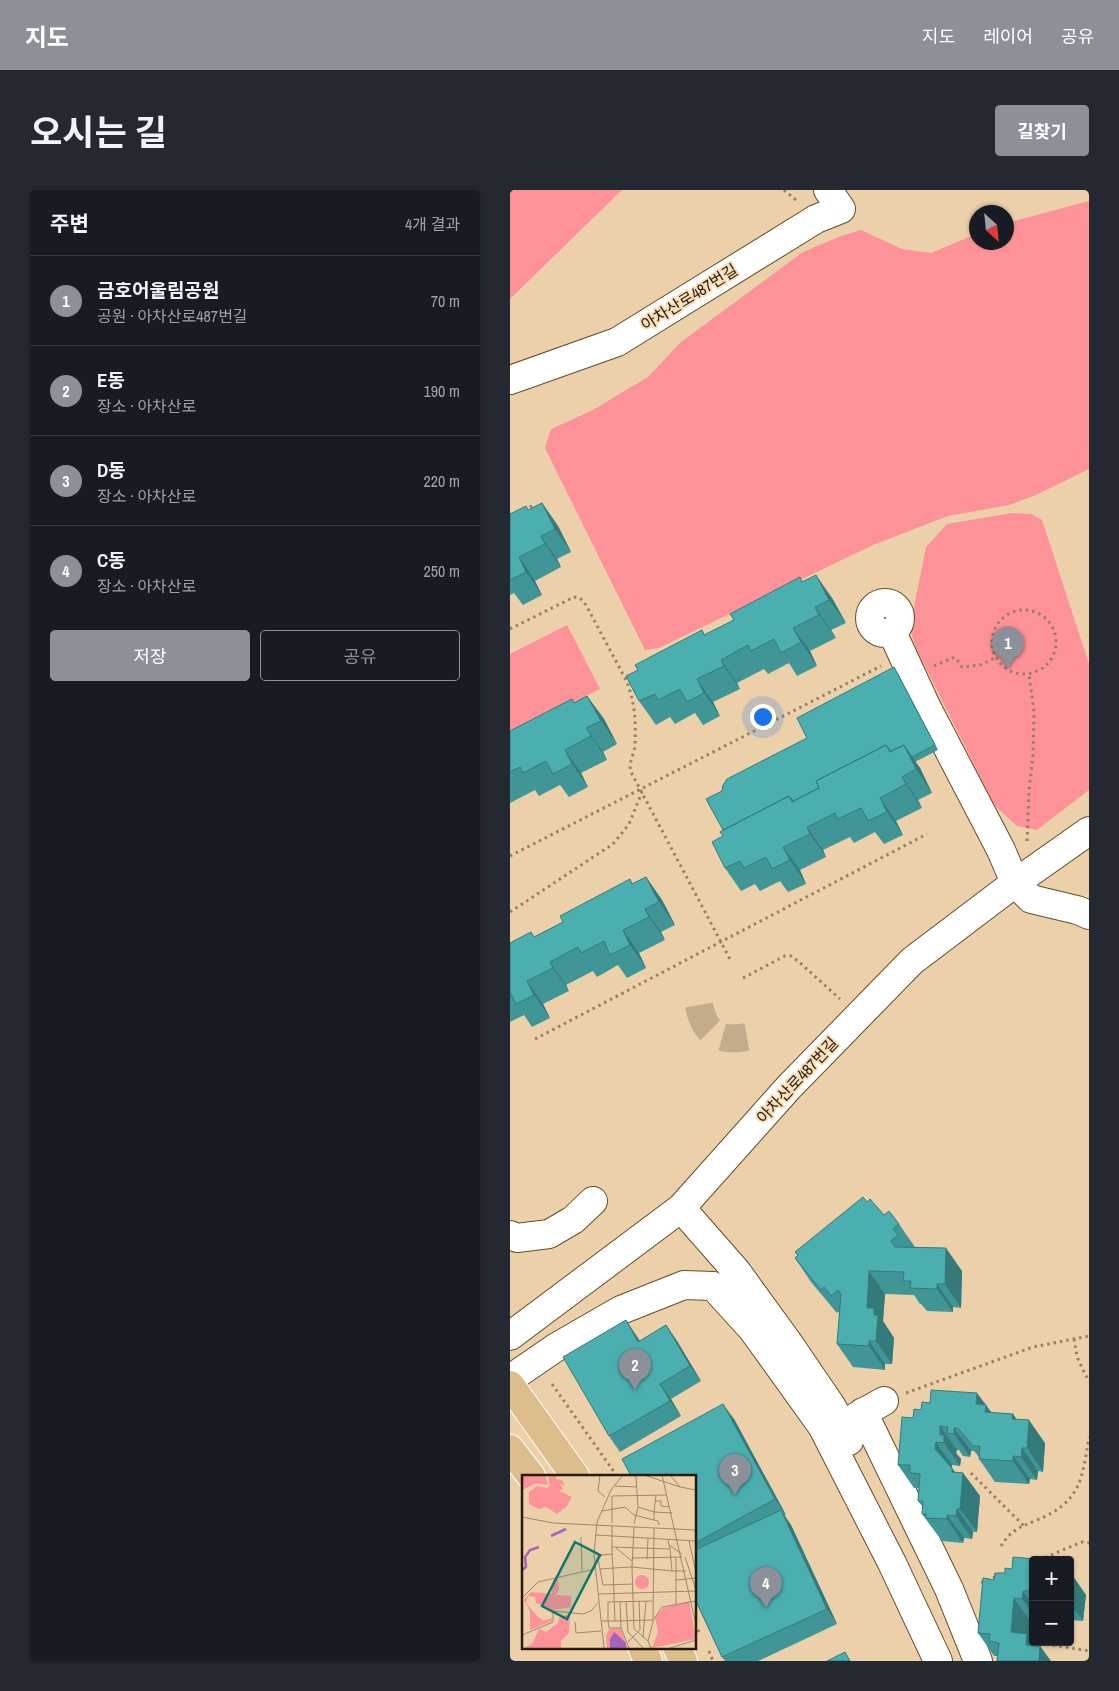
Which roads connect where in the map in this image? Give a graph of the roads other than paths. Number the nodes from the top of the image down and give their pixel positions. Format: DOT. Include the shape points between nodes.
graph roads {
  1 [pos="828,190"];
  2 [pos="510,380"];
  3 [pos="892,632"];
  4 [pos="1089,831"];
  5 [pos="1016,883"];
  6 [pos="1089,916"];
  7 [pos="593,1201"];
  8 [pos="681,1208"];
  9 [pos="510,1235"];
  10 [pos="724,1277"];
  11 [pos="510,1336"];
  12 [pos="510,1379"];
  13 [pos="510,1385"];
  14 [pos="854,1418"];
  15 [pos="510,1449"];
  16 [pos="531,1475"];
  17 [pos="573,1475"];
  18 [pos="642,1648"];
  19 [pos="677,1648"];
  20 [pos="648,1661"];
  21 [pos="683,1661"];
  22 [pos="938,1661"];
  23 [pos="955,1661"];
  24 [pos="978,1661"];
  1 -- 2 [label="street, 아차산로487번길" via="841,209 816,219 617,342"];
  3 -- 5 [label="street"];
  4 -- 5 [label="street, 아차산로487번길"];
  5 -- 6 [label="street" via="1031,899"];
  5 -- 8 [label="street, 아차산로487번길" via="912,961 789,1087"];
  7 -- 9 [label="street" via="573,1220 549,1234 517,1238"];
  8 -- 10 [label="street"];
  8 -- 11 [label="street, 아차산로487번길"];
  10 -- 12 [label="street" via="684,1285 621,1310 555,1348"];
  10 -- 14 [label="street" via="788,1341 832,1407"];
  13 -- 17 [label="main road"];
  14 -- 22 [label="street" via="892,1563"];
  14 -- 23 [label="street"];
  14 -- 24 [label="street" via="949,1589"];
  15 -- 16 [label="main road"];
  18 -- 20 [label="main road"];
  19 -- 21 [label="main road"];
}
